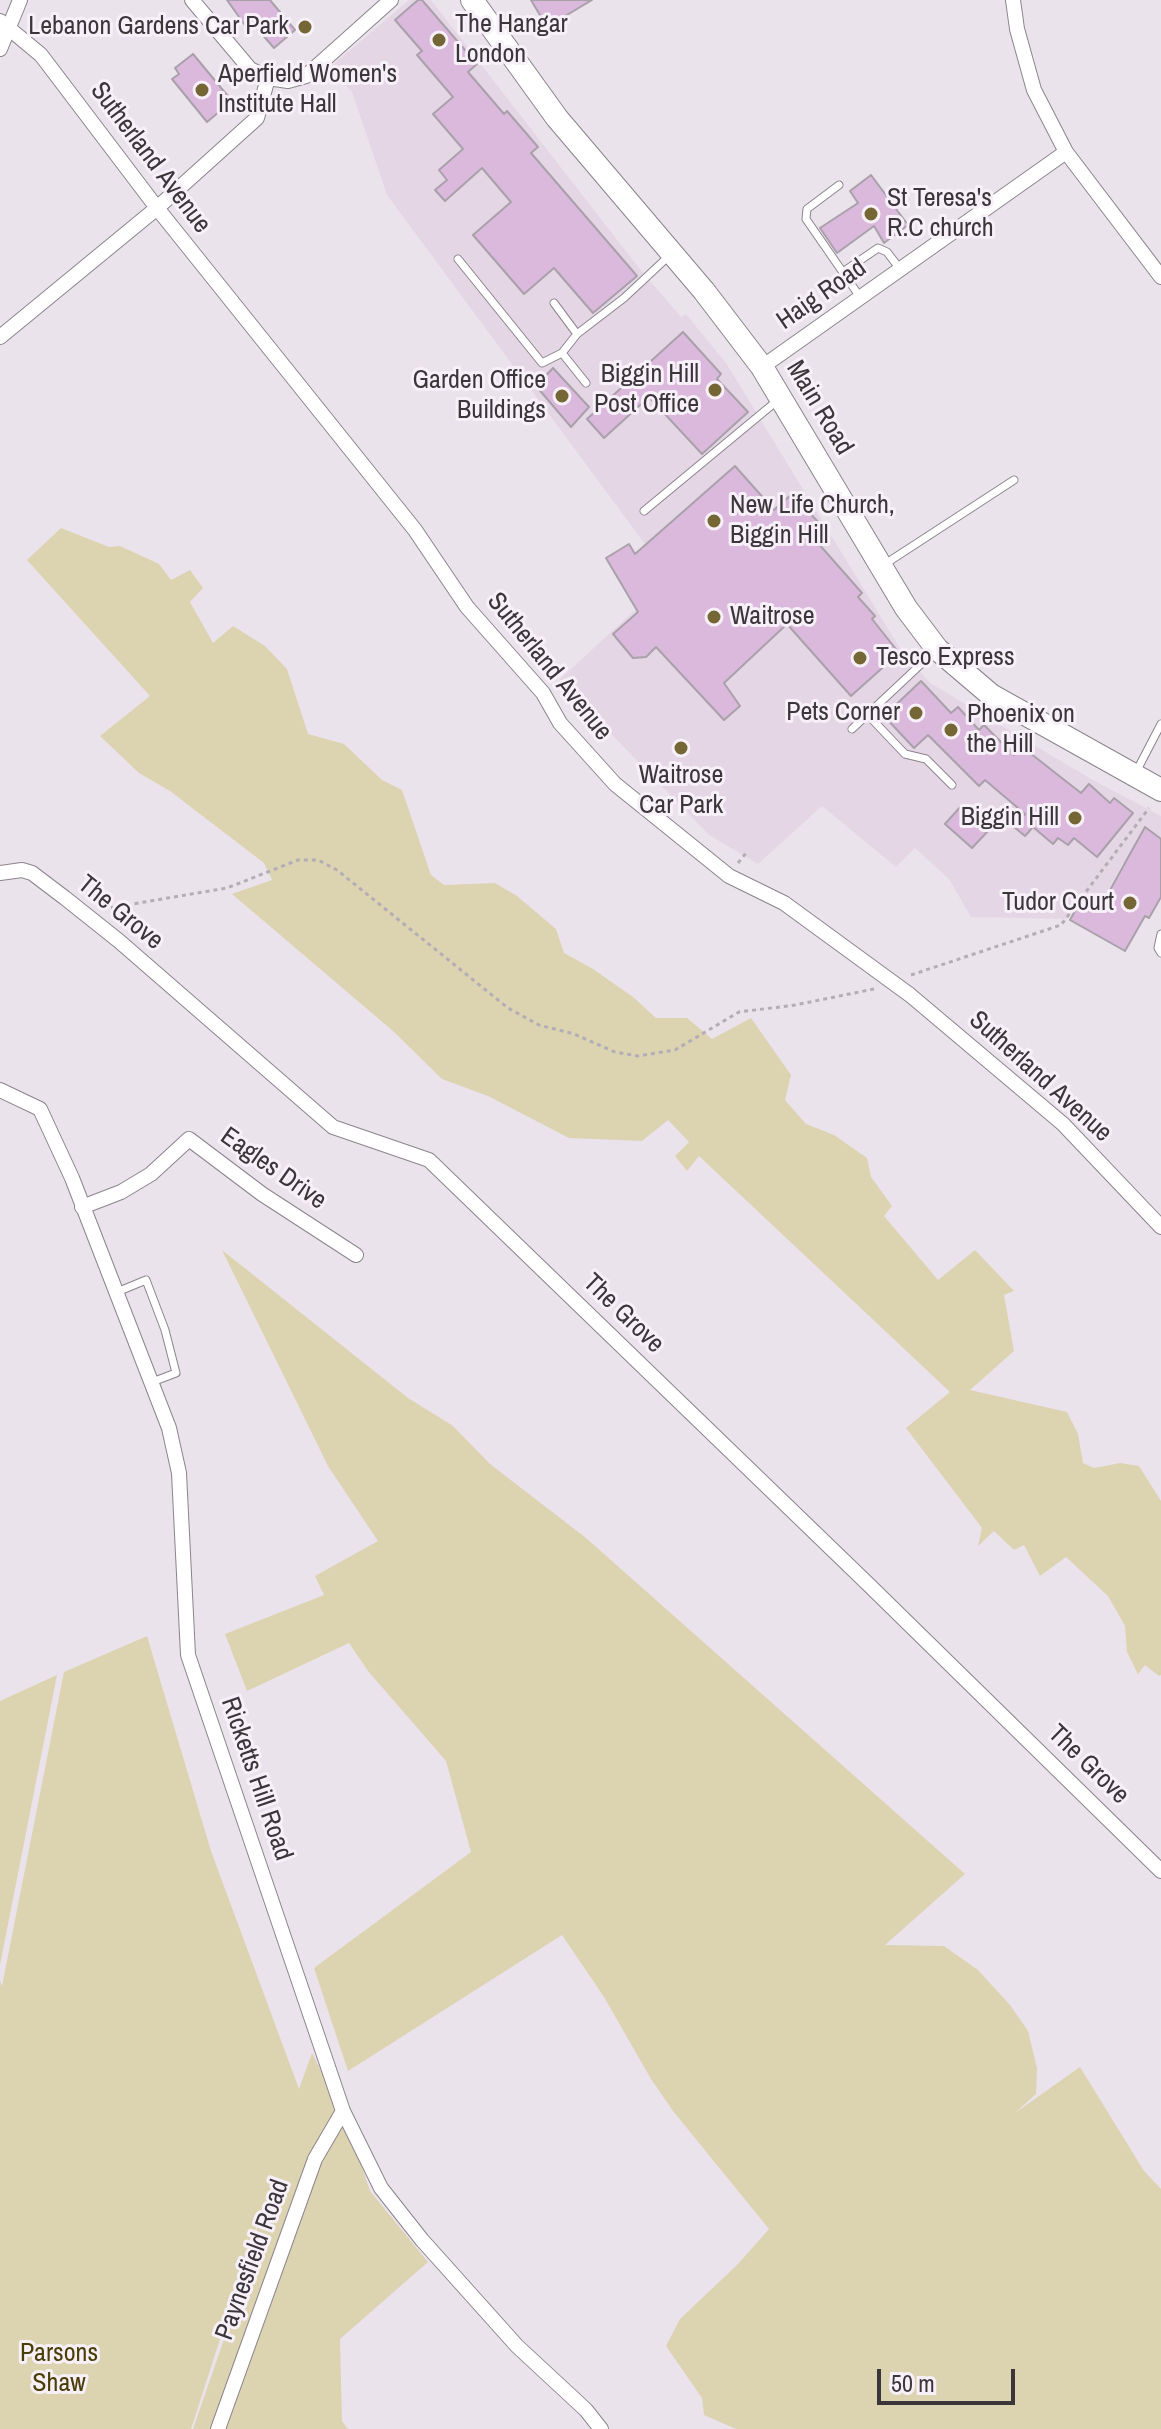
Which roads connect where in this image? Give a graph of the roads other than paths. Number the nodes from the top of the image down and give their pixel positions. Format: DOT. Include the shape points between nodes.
graph roads {
  1 [pos="20,0"];
  2 [pos="192,0"];
  3 [pos="391,0"];
  4 [pos="472,0"];
  5 [pos="1013,0"];
  6 [pos="4,24"];
  7 [pos="0,49"];
  8 [pos="268,78"];
  9 [pos="1066,152"];
  10 [pos="839,185"];
  11 [pos="157,208"];
  12 [pos="672,253"];
  13 [pos="458,259"];
  14 [pos="900,269"];
  15 [pos="843,272"];
  16 [pos="1161,277"];
  17 [pos="860,297"];
  18 [pos="554,303"];
  19 [pos="577,334"];
  20 [pos="0,337"];
  21 [pos="562,353"];
  22 [pos="762,367"];
  23 [pos="586,383"];
  24 [pos="780,399"];
  25 [pos="1014,480"];
  26 [pos="644,511"];
  27 [pos="881,566"];
  28 [pos="937,649"];
  29 [pos="867,714"];
  30 [pos="1161,724"];
  31 [pos="852,729"];
  32 [pos="1134,776"];
  33 [pos="952,785"];
  34 [pos="1157,797"];
  35 [pos="0,873"];
  36 [pos="1161,934"];
  37 [pos="1161,953"];
  38 [pos="0,1090"];
  39 [pos="82,1207"];
  40 [pos="1161,1227"];
  41 [pos="356,1255"];
  42 [pos="117,1292"];
  43 [pos="152,1382"];
  44 [pos="1161,1871"];
  45 [pos="343,2111"];
  46 [pos="218,2429"];
  47 [pos="601,2429"];
  1 -- 6 [label="street"];
  2 -- 8 [label="street" via="250,69"];
  3 -- 8 [label="street" via="306,76 288,81"];
  4 -- 12 [label="main road, Main Road" via="557,118"];
  5 -- 9 [label="street" via="1034,90"];
  6 -- 7 [label="street"];
  6 -- 11 [label="street, Sutherland Avenue" via="41,55"];
  8 -- 11 [label="street" via="257,118"];
  9 -- 14 [label="street, Haig Road"];
  9 -- 16 [label="street"];
  10 -- 15 [label="lane" via="805,214"];
  11 -- 20 [label="street"];
  11 -- 40 [label="street, Sutherland Avenue" via="415,530 467,607 615,784 729,876 784,903 894,984 1063,1124"];
  12 -- 19 [label="lane"];
  12 -- 22 [label="main road, Main Road"];
  13 -- 21 [label="lane" via="542,363"];
  14 -- 15 [label="lane" via="878,248"];
  14 -- 17 [label="street, Haig Road"];
  15 -- 17 [label="lane"];
  17 -- 22 [label="street, Haig Road"];
  18 -- 19 [label="lane"];
  19 -- 21 [label="lane"];
  21 -- 23 [label="lane"];
  22 -- 24 [label="main road, Main Road"];
  24 -- 26 [label="lane"];
  24 -- 27 [label="main road, Main Road"];
  25 -- 27 [label="lane"];
  27 -- 28 [label="main road, Main Road"];
  28 -- 29 [label="lane"];
  28 -- 32 [label="main road, Main Road" via="991,695"];
  29 -- 31 [label="lane"];
  29 -- 33 [label="lane" via="905,754 926,759"];
  30 -- 32 [label="lane"];
  32 -- 34 [label="main road, Main Road"];
  35 -- 44 [label="street, The Grove" via="32,873 119,941 333,1127 429,1160"];
  36 -- 37 [label="lane"];
  38 -- 39 [label="street, Ricketts Hill Road" via="40,1109"];
  39 -- 41 [label="street, Eagles Drive" via="151,1174 189,1139"];
  39 -- 42 [label="street, Ricketts Hill Road"];
  42 -- 43 [label="street, Ricketts Hill Road"];
  42 -- 43 [label="lane" via="146,1280 176,1373"];
  43 -- 45 [label="street, Ricketts Hill Road" via="179,1473 188,1655"];
  45 -- 46 [label="street, Paynesfield Road" via="315,2159"];
  45 -- 47 [label="street, Ricketts Hill Road" via="381,2188 422,2240"];
}
